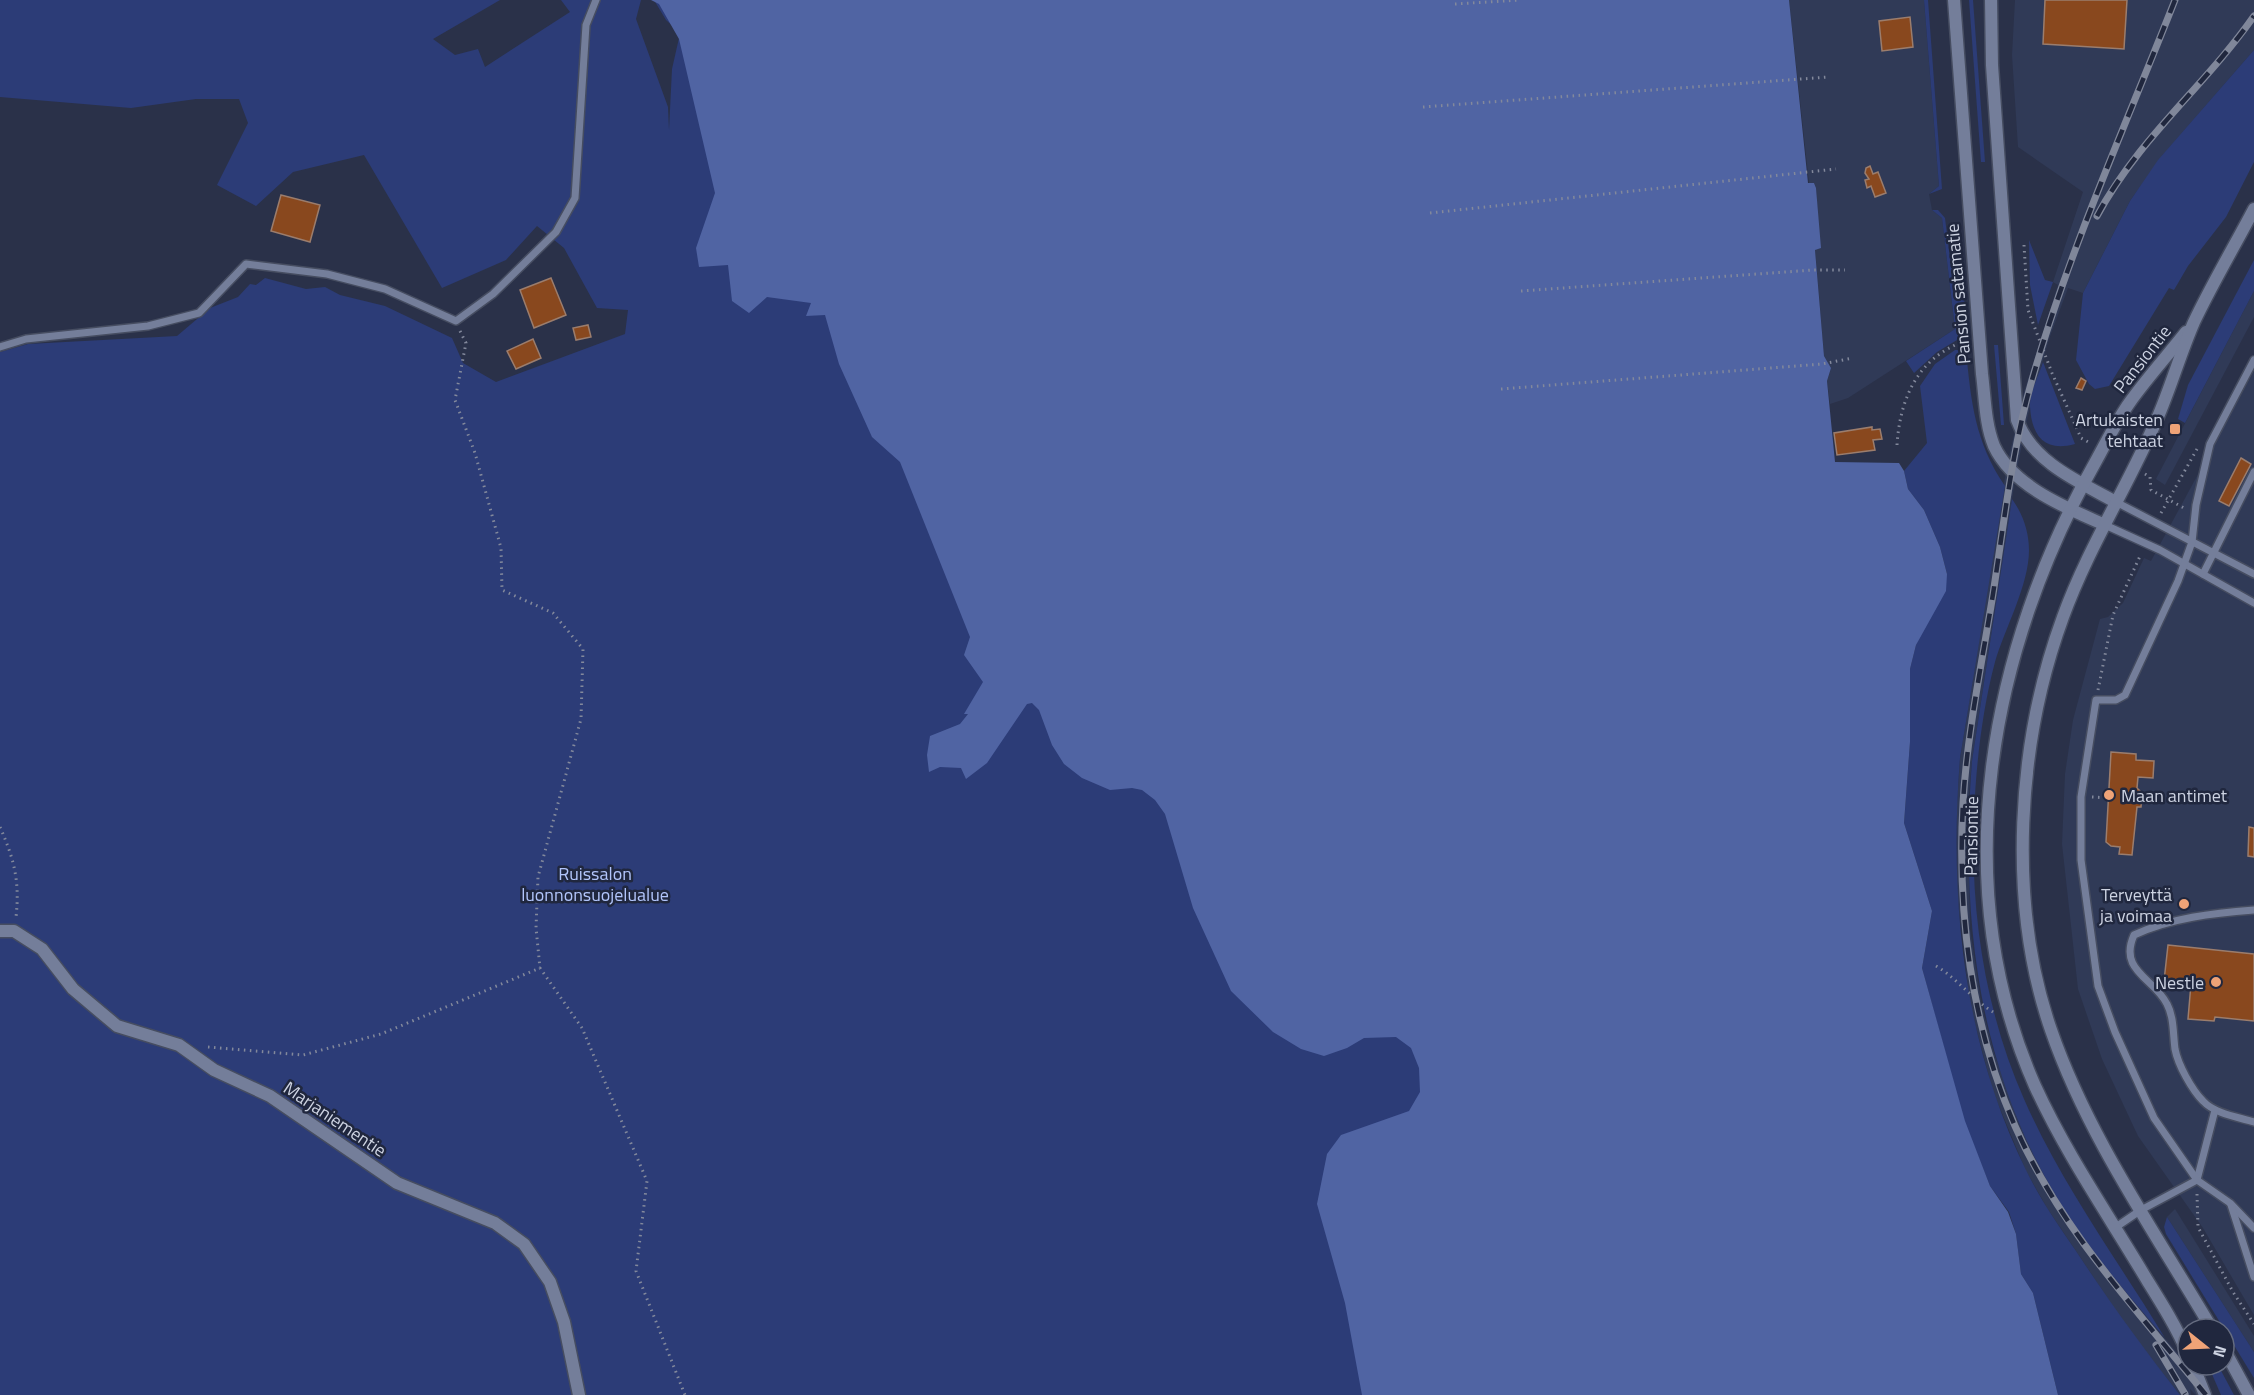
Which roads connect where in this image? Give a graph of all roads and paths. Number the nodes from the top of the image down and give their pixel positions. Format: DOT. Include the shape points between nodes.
graph roads {
  1 [pos="596,0"];
  2 [pos="1519,0"];
  3 [pos="1954,0"];
  4 [pos="1991,0"];
  5 [pos="1455,4"];
  6 [pos="1827,77"];
  7 [pos="1424,107"];
  8 [pos="1836,169"];
  9 [pos="2254,210"];
  10 [pos="1430,213"];
  11 [pos="2024,245"];
  12 [pos="1845,270"];
  13 [pos="1521,291"];
  14 [pos="456,321"];
  15 [pos="2194,323"];
  16 [pos="1979,339"];
  17 [pos="0,347"];
  18 [pos="1853,358"];
  19 [pos="2254,360"];
  20 [pos="1501,389"];
  21 [pos="2080,438"];
  22 [pos="2210,444"];
  23 [pos="1897,445"];
  24 [pos="2254,472"];
  25 [pos="2150,477"];
  26 [pos="2083,484"];
  27 [pos="2167,499"];
  28 [pos="2116,502"];
  29 [pos="2070,510"];
  30 [pos="2157,523"];
  31 [pos="2105,525"];
  32 [pos="2192,542"];
  33 [pos="2146,544"];
  34 [pos="2212,553"];
  35 [pos="2184,563"];
  36 [pos="2203,573"];
  37 [pos="2254,574"];
  38 [pos="2254,603"];
  39 [pos="2096,700"];
  40 [pos="0,827"];
  41 [pos="2254,910"];
  42 [pos="0,931"];
  43 [pos="14,931"];
  44 [pos="1936,966"];
  45 [pos="540,968"];
  46 [pos="2010,1013"];
  47 [pos="179,1045"];
  48 [pos="2215,1110"];
  49 [pos="2254,1122"];
  50 [pos="2197,1180"];
  51 [pos="2230,1203"];
  52 [pos="2141,1210"];
  53 [pos="2116,1227"];
  54 [pos="2254,1228"];
  55 [pos="2254,1277"];
  56 [pos="2205,1317"];
  57 [pos="2254,1323"];
  58 [pos="2176,1333"];
  59 [pos="2236,1371"];
  60 [pos="2198,1377"];
  61 [pos="579,1395"];
  62 [pos="685,1395"];
  63 [pos="2205,1395"];
  64 [pos="2249,1395"];
  1 -- 14 [label="lane" via="586,25 575,198 556,232 493,294"];
  2 -- 5 [label="path"];
  3 -- 16 [label="street, Pansion satamatie"];
  4 -- 26 [label="street" via="1994,99 2017,420 2040,455"];
  6 -- 7 [label="path"];
  8 -- 10 [label="path"];
  9 -- 15 [label="street, Pansiontie"];
  11 -- 21 [label="path" via="2028,310"];
  12 -- 13 [label="path"];
  14 -- 17 [label="lane" via="385,289 327,274 246,264 199,313 148,326 26,339"];
  14 -- 45 [label="path" via="466,344 455,400 475,453 501,548 502,591 553,613 583,649 581,719 538,877 536,928"];
  15 -- 26 [label="street, Pansiontie" via="2130,402"];
  15 -- 28 [label="street, Pansiontie" via="2157,420"];
  16 -- 23 [label="path" via="1958,343 1944,351 1910,386 1899,419"];
  16 -- 29 [label="street, Pansion satamatie" via="1994,446 2022,478"];
  18 -- 20 [label="path" via="1821,364"];
  19 -- 22 [label="lane"];
  22 -- 27 [label="path" via="2194,450"];
  22 -- 32 [label="lane"];
  24 -- 34 [label="lane"];
  25 -- 27 [label="path" via="2151,490"];
  26 -- 28 [label="street"];
  26 -- 29 [label="street, Pansiontie"];
  27 -- 30 [label="path"];
  28 -- 30 [label="lane"];
  28 -- 31 [label="street, Pansiontie"];
  29 -- 31 [label="street, Pansion satamatie"];
  29 -- 46 [label="street, Pansiontie" via="2021,627 1993,752 1987,831 1989,889 2000,976"];
  30 -- 32 [label="lane"];
  31 -- 33 [label="lane"];
  31 -- 52 [label="street, Pansiontie" via="2063,616 2041,693 2025,802 2025,894 2037,980 2050,1027 2076,1093"];
  32 -- 34 [label="lane"];
  32 -- 35 [label="lane"];
  33 -- 35 [label="lane"];
  33 -- 39 [label="path" via="2113,615"];
  34 -- 36 [label="lane"];
  34 -- 37 [label="lane"];
  35 -- 36 [label="lane"];
  35 -- 39 [label="lane" via="2125,695 2116,700"];
  36 -- 38 [label="lane"];
  39 -- 50 [label="lane" via="2081,796 2080,860 2098,986 2154,1118"];
  40 -- 43 [label="path" via="14,860 18,895"];
  41 -- 48 [label="lane" via="2152,927 2134,935 2129,947 2139,973 2167,1003 2176,1052 2192,1085"];
  42 -- 43 [label="street"];
  43 -- 47 [label="street, Marjaniementie" via="42,949 73,989 117,1026"];
  44 -- 46 [label="path" via="1992,1012"];
  45 -- 47 [label="path" via="381,1034 303,1055"];
  45 -- 62 [label="path" via="582,1028 647,1181 636,1271"];
  46 -- 53 [label="street, Pansiontie" via="2050,1117"];
  47 -- 61 [label="street, Marjaniementie" via="214,1070 270,1096 397,1183 495,1223 524,1245 550,1282 564,1322"];
  48 -- 49 [label="lane"];
  48 -- 50 [label="lane"];
  50 -- 51 [label="lane"];
  50 -- 52 [label="lane"];
  50 -- 57 [label="path" via="2198,1227"];
  51 -- 54 [label="lane"];
  51 -- 55 [label="lane"];
  52 -- 53 [label="lane"];
  52 -- 56 [label="street, Pansiontie"];
  53 -- 58 [label="street, Pansiontie"];
  59 -- 64 [label="street"];
  60 -- 63 [label="street"];
}
